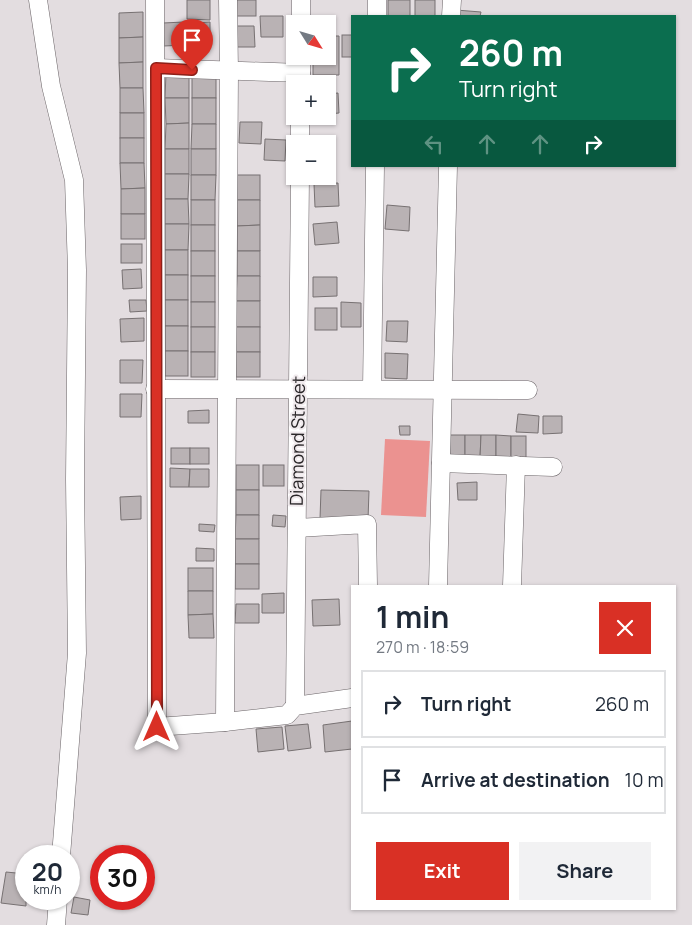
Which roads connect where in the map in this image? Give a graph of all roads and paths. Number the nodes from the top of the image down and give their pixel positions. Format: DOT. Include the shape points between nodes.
graph roads {
  1 [pos="38,0"];
  2 [pos="155,0"];
  3 [pos="228,0"];
  4 [pos="301,0"];
  5 [pos="377,0"];
  6 [pos="452,0"];
  7 [pos="301,15"];
  8 [pos="377,15"];
  9 [pos="451,15"];
  10 [pos="156,68"];
  11 [pos="229,71"];
  12 [pos="301,71"];
  13 [pos="375,167"];
  14 [pos="448,167"];
  15 [pos="300,185"];
  16 [pos="155,389"];
  17 [pos="372,389"];
  18 [pos="442,389"];
  19 [pos="227,390"];
  20 [pos="298,390"];
  21 [pos="528,390"];
  22 [pos="441,463"];
  23 [pos="516,465"];
  24 [pos="553,466"];
  25 [pos="297,528"];
  26 [pos="368,585"];
  27 [pos="438,585"];
  28 [pos="512,585"];
  29 [pos="351,698"];
  30 [pos="295,706"];
  31 [pos="225,722"];
  32 [pos="62,845"];
  33 [pos="57,910"];
  34 [pos="56,925"];
  1 -- 32 [label="street" via="50,86 74,180 77,270 77,653"];
  2 -- 10 [label="street"];
  3 -- 11 [label="street"];
  4 -- 7 [label="street"];
  5 -- 8 [label="street"];
  6 -- 9 [label="street"];
  10 -- 11 [label="street"];
  10 -- 16 [label="street"];
  11 -- 12 [label="street"];
  11 -- 19 [label="street"];
  13 -- 17 [label="street"];
  14 -- 18 [label="street"];
  15 -- 20 [label="street, Diamond Street"];
  16 -- 19 [label="street"];
  16 -- 31 [label="street" via="157,727"];
  17 -- 18 [label="street"];
  17 -- 20 [label="street"];
  18 -- 21 [label="street"];
  18 -- 22 [label="street"];
  19 -- 20 [label="street"];
  19 -- 31 [label="street"];
  20 -- 25 [label="street, Diamond Street"];
  22 -- 23 [label="street"];
  22 -- 27 [label="street"];
  23 -- 24 [label="street"];
  23 -- 28 [label="street"];
  25 -- 26 [label="street" via="367,524"];
  25 -- 30 [label="street, Diamond Street"];
  29 -- 30 [label="street"];
  30 -- 31 [label="street" via="287,715"];
  33 -- 34 [label="street"];
}
